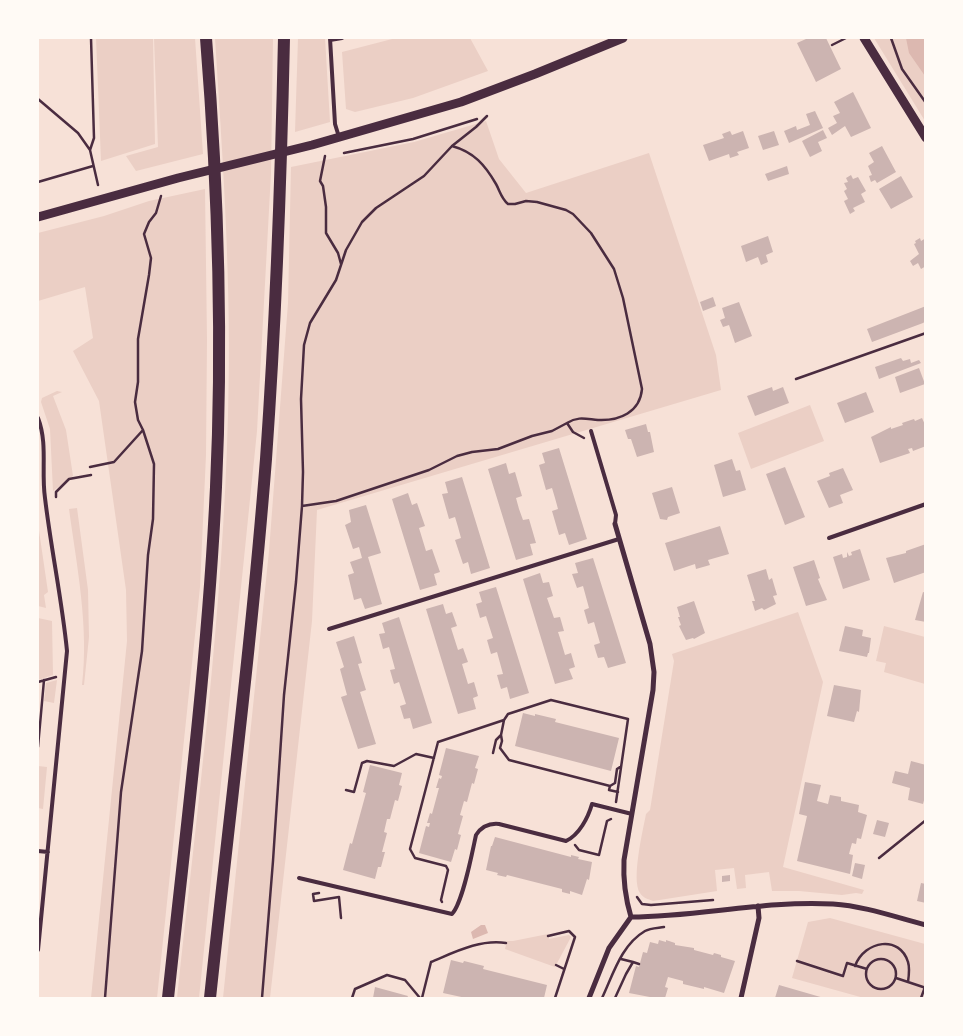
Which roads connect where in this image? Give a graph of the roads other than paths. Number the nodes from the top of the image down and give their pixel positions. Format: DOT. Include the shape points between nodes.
graph roads {
  1 [pos="206,38"];
  2 [pos="284,38"];
  3 [pos="342,38"];
  4 [pos="623,38"];
  5 [pos="864,38"];
  6 [pos="330,39"];
  7 [pos="339,137"];
  8 [pos="926,138"];
  9 [pos="38,217"];
  10 [pos="38,418"];
  11 [pos="591,431"];
  12 [pos="926,504"];
  13 [pos="615,524"];
  14 [pos="829,538"];
  15 [pos="619,539"];
  16 [pos="330,629"];
  17 [pos="632,814"];
  18 [pos="38,851"];
  19 [pos="48,852"];
  20 [pos="299,878"];
  21 [pos="758,906"];
  22 [pos="631,917"];
  23 [pos="926,925"];
  24 [pos="38,950"];
  25 [pos="168,998"];
  26 [pos="210,998"];
  27 [pos="589,998"];
  28 [pos="741,998"];
  1 -- 25 [label="main road" via="216,178 218,266 216,479 206,641"];
  2 -- 26 [label="main road" via="277,279 266,459"];
  3 -- 6 [label="lane"];
  4 -- 7 [label="street" via="462,102"];
  5 -- 8 [label="street"];
  6 -- 7 [label="lane" via="335,124"];
  7 -- 9 [label="street"];
  10 -- 19 [label="lane" via="43,438 45,498 67,651"];
  11 -- 13 [label="lane" via="616,514"];
  12 -- 14 [label="lane"];
  13 -- 15 [label="street"];
  15 -- 16 [label="lane"];
  15 -- 17 [label="street" via="650,644 654,672"];
  17 -- 20 [label="lane" via="592,804 589,815 573,838 566,841 499,824 484,826 476,835 460,899 450,915"];
  17 -- 22 [label="street" via="623,876"];
  18 -- 19 [label="lane"];
  19 -- 24 [label="lane"];
  21 -- 22 [label="street"];
  21 -- 23 [label="street" via="833,904"];
  21 -- 28 [label="street" via="759,918"];
  22 -- 27 [label="street" via="609,948"];
}
